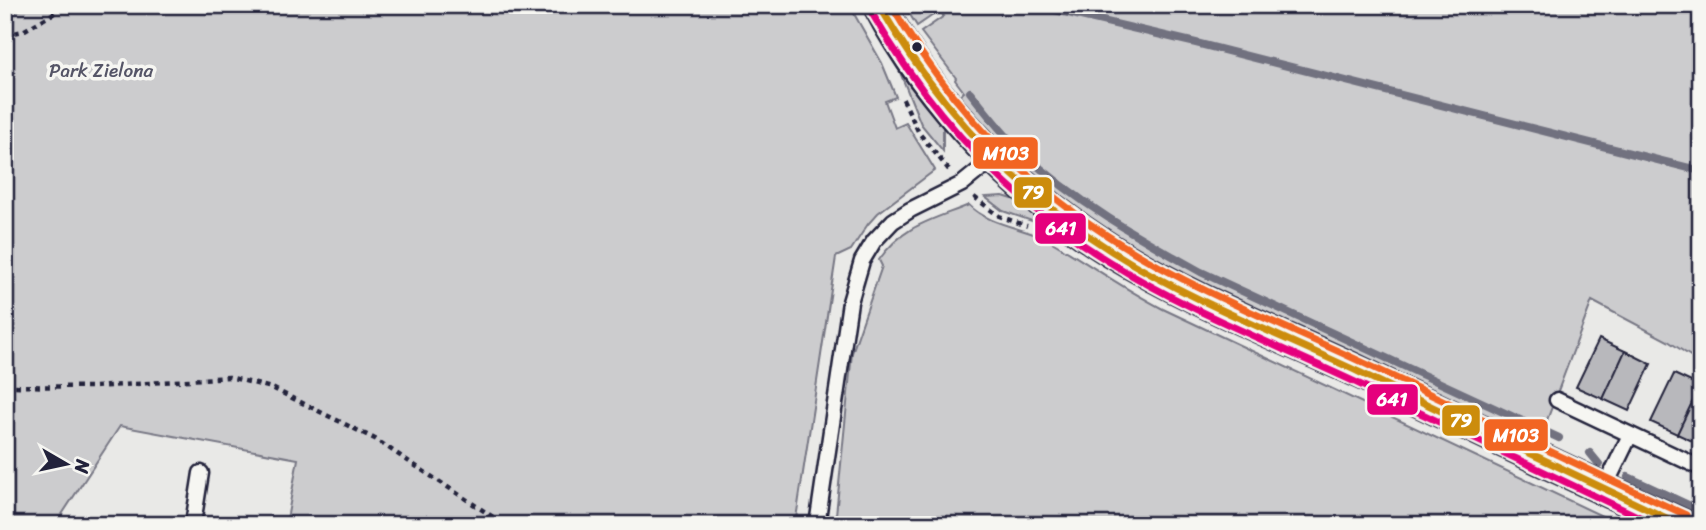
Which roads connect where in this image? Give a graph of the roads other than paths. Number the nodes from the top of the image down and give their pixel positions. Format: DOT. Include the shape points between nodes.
graph roads {
  1 [pos="879,5"];
  2 [pos="994,158"];
  3 [pos="1556,400"];
  4 [pos="1630,435"];
  5 [pos="1701,468"];
  6 [pos="201,473"];
  7 [pos="1604,489"];
  8 [pos="196,525"];
  9 [pos="817,525"];
  10 [pos="1682,525"];
  1 -- 2 [label="street" via="927,80"];
  2 -- 7 [label="street" via="1049,207 1138,267"];
  2 -- 9 [label="lane" via="962,184 892,221 862,261 850,302"];
  3 -- 4 [label="lane"];
  4 -- 5 [label="lane"];
  4 -- 7 [label="lane"];
  6 -- 8 [label="lane"];
  7 -- 10 [label="street"];
}
